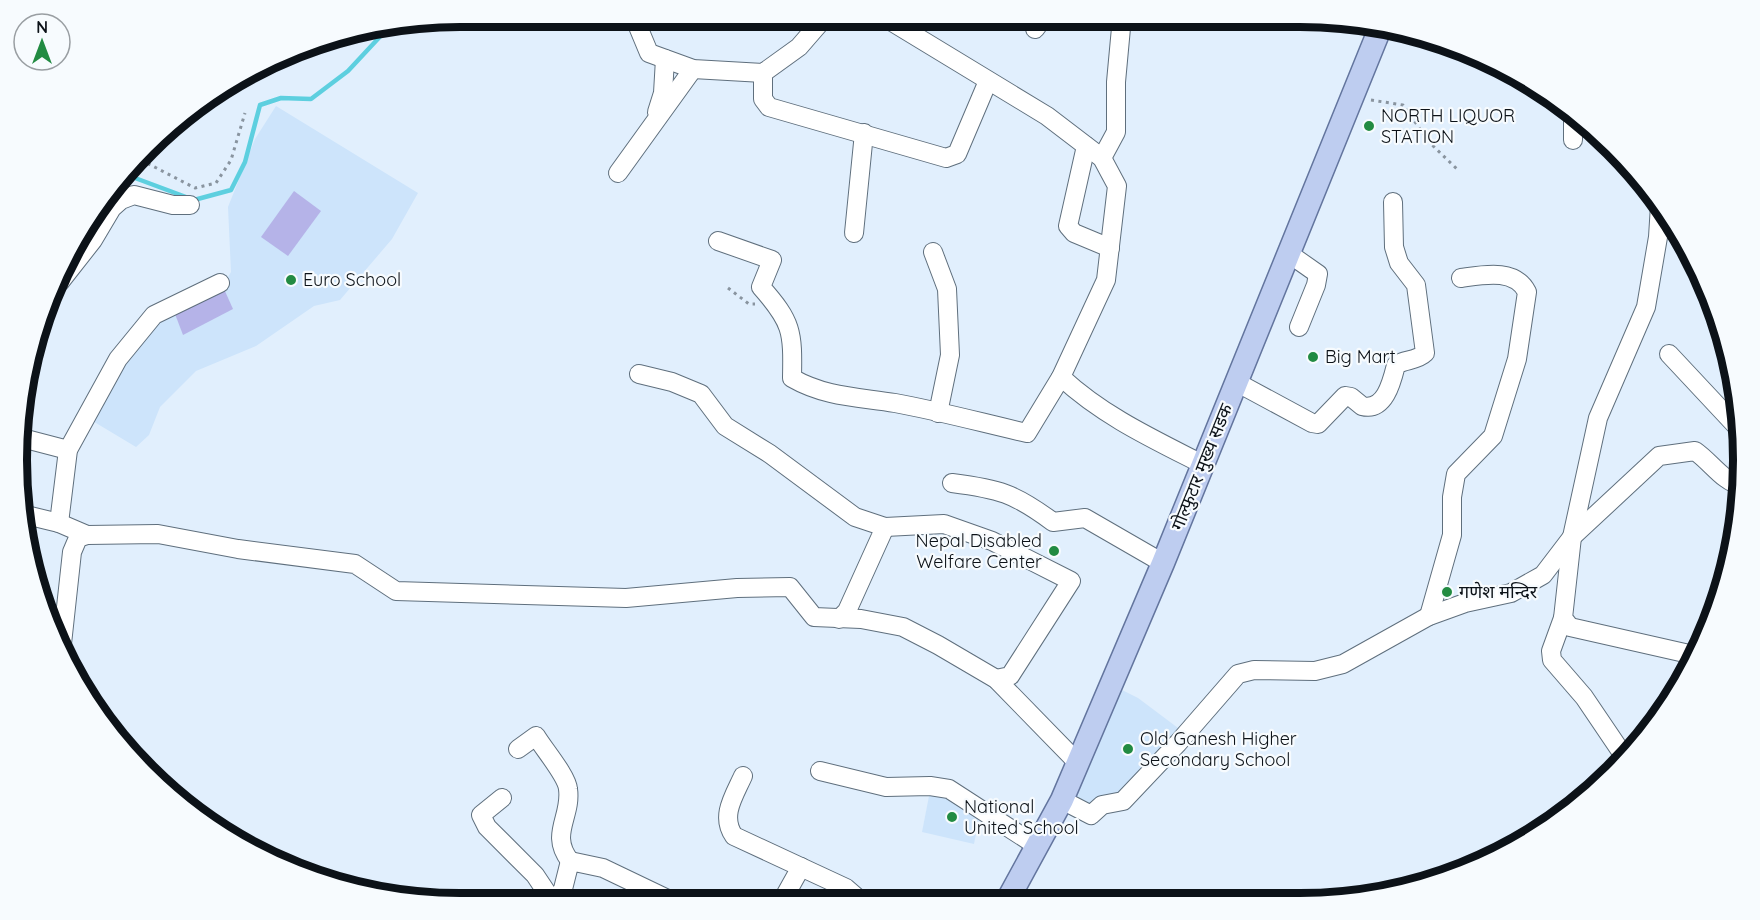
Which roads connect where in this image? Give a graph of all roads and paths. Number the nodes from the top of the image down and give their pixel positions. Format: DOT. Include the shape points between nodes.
graph roads {
  1 [pos="637,27"];
  2 [pos="816,27"];
  3 [pos="900,27"];
  4 [pos="1121,27"];
  5 [pos="1378,34"];
  6 [pos="665,59"];
  7 [pos="693,69"];
  8 [pos="764,73"];
  9 [pos="988,81"];
  10 [pos="1352,95"];
  11 [pos="245,113"];
  12 [pos="654,123"];
  13 [pos="1573,124"];
  14 [pos="864,133"];
  15 [pos="1573,140"];
  16 [pos="1086,146"];
  17 [pos="1102,158"];
  18 [pos="146,163"];
  19 [pos="1457,169"];
  20 [pos="618,173"];
  21 [pos="1393,202"];
  22 [pos="190,205"];
  23 [pos="1659,218"];
  24 [pos="854,233"];
  25 [pos="718,241"];
  26 [pos="1110,248"];
  27 [pos="933,252"];
  28 [pos="1288,253"];
  29 [pos="74,264"];
  30 [pos="1461,278"];
  31 [pos="220,283"];
  32 [pos="1299,327"];
  33 [pos="1669,354"];
  34 [pos="639,374"];
  35 [pos="1061,377"];
  36 [pos="1236,382"];
  37 [pos="938,412"];
  38 [pos="1731,420"];
  39 [pos="28,439"];
  40 [pos="68,450"];
  41 [pos="1204,465"];
  42 [pos="1732,481"];
  43 [pos="952,483"];
  44 [pos="31,516"];
  45 [pos="59,523"];
  46 [pos="885,527"];
  47 [pos="87,535"];
  48 [pos="1572,537"];
  49 [pos="1163,563"];
  50 [pos="1429,616"];
  51 [pos="1563,618"];
  52 [pos="839,619"];
  53 [pos="63,633"];
  54 [pos="1687,654"];
  55 [pos="996,679"];
  56 [pos="518,749"];
  57 [pos="1620,751"];
  58 [pos="1077,762"];
  59 [pos="820,771"];
  60 [pos="743,776"];
  61 [pos="502,798"];
  62 [pos="1062,800"];
  63 [pos="1037,846"];
  64 [pos="570,861"];
  65 [pos="801,867"];
  66 [pos="548,893"];
  67 [pos="560,893"];
  68 [pos="655,893"];
  69 [pos="787,893"];
  70 [pos="852,893"];
  71 [pos="1011,893"];
  1 -- 6 [label="street" via="649,53"];
  2 -- 8 [label="street" via="799,47"];
  3 -- 9 [label="street"];
  4 -- 17 [label="street" via="1116,132"];
  5 -- 10 [label="main road, गोल्फुटार मुख्य सडक"];
  6 -- 7 [label="street"];
  6 -- 12 [label="street" via="663,93"];
  7 -- 8 [label="street"];
  7 -- 12 [label="street"];
  8 -- 14 [label="street" via="763,99 769,107"];
  9 -- 14 [label="street" via="952,158"];
  9 -- 16 [label="street" via="1047,116"];
  10 -- 19 [label="path" via="1402,105 1430,143"];
  10 -- 28 [label="main road, गोल्फुटार मुख्य सडक"];
  11 -- 18 [label="path" via="231,160 216,183 195,188"];
  12 -- 20 [label="street"];
  13 -- 15 [label="street"];
  14 -- 24 [label="street"];
  16 -- 17 [label="street"];
  16 -- 26 [label="street" via="1068,226 1074,233"];
  17 -- 26 [label="street" via="1117,186"];
  21 -- 36 [label="street" via="1394,247 1399,262 1416,285 1425,353 1396,364 1386,394 1375,405 1362,406 1345,396 1318,423"];
  22 -- 29 [label="street" via="134,195 121,200"];
  23 -- 48 [label="street" via="1646,307 1598,418"];
  25 -- 37 [label="street" via="772,260 761,286 784,314 793,337 792,378 812,389 839,396"];
  26 -- 35 [label="street" via="1106,280"];
  27 -- 37 [label="street" via="947,289 950,355"];
  28 -- 32 [label="street" via="1318,274"];
  28 -- 36 [label="main road, गोल्फुटार मुख्य सडक"];
  30 -- 50 [label="street" via="1492,274 1510,277 1523,283 1527,292 1517,359 1492,436 1456,474 1452,535"];
  31 -- 40 [label="street" via="154,315 118,359"];
  33 -- 38 [label="street"];
  34 -- 46 [label="street" via="700,394 725,426 770,454 855,518"];
  35 -- 37 [label="street" via="1027,434"];
  35 -- 41 [label="street" via="1086,401"];
  36 -- 41 [label="main road, गोल्फुटार मुख्य सडक"];
  39 -- 40 [label="street"];
  40 -- 45 [label="street"];
  41 -- 49 [label="main road, गोल्फुटार मुख्य सडक"];
  42 -- 48 [label="street" via="1695,451 1659,456"];
  43 -- 49 [label="street" via="994,488 1028,503 1053,522 1085,518"];
  44 -- 45 [label="street"];
  45 -- 47 [label="street"];
  46 -- 52 [label="street" via="847,611"];
  46 -- 55 [label="street" via="944,524 992,542 1071,581 1010,676"];
  47 -- 52 [label="street" via="158,534 355,564 396,591 626,598 790,587 814,617"];
  47 -- 53 [label="street" via="78,538 72,552"];
  48 -- 50 [label="street" via="1543,575 1511,593"];
  48 -- 51 [label="street"];
  49 -- 58 [label="main road, गोल्फुटार मुख्य सडक"];
  50 -- 62 [label="street" via="1343,664 1315,671 1254,670 1238,674 1123,801 1102,805 1091,815"];
  51 -- 54 [label="street" via="1570,627"];
  51 -- 57 [label="street" via="1551,651 1552,660 1584,697"];
  52 -- 55 [label="street" via="903,627"];
  55 -- 58 [label="street"];
  56 -- 64 [label="street" via="536,736 568,786 561,850"];
  58 -- 62 [label="main road, गोल्फुटार मुख्य सडक"];
  59 -- 63 [label="street" via="886,787 949,789"];
  60 -- 65 [label="street" via="728,811 727,826 734,836"];
  61 -- 66 [label="street" via="481,815 487,827"];
  62 -- 63 [label="main road, गोल्फुटार मुख्य सडक"];
  63 -- 71 [label="main road, गोल्फुटार मुख्य सडक"];
  64 -- 67 [label="street"];
  64 -- 68 [label="street" via="603,868"];
  65 -- 69 [label="street"];
  65 -- 70 [label="street"];
}
